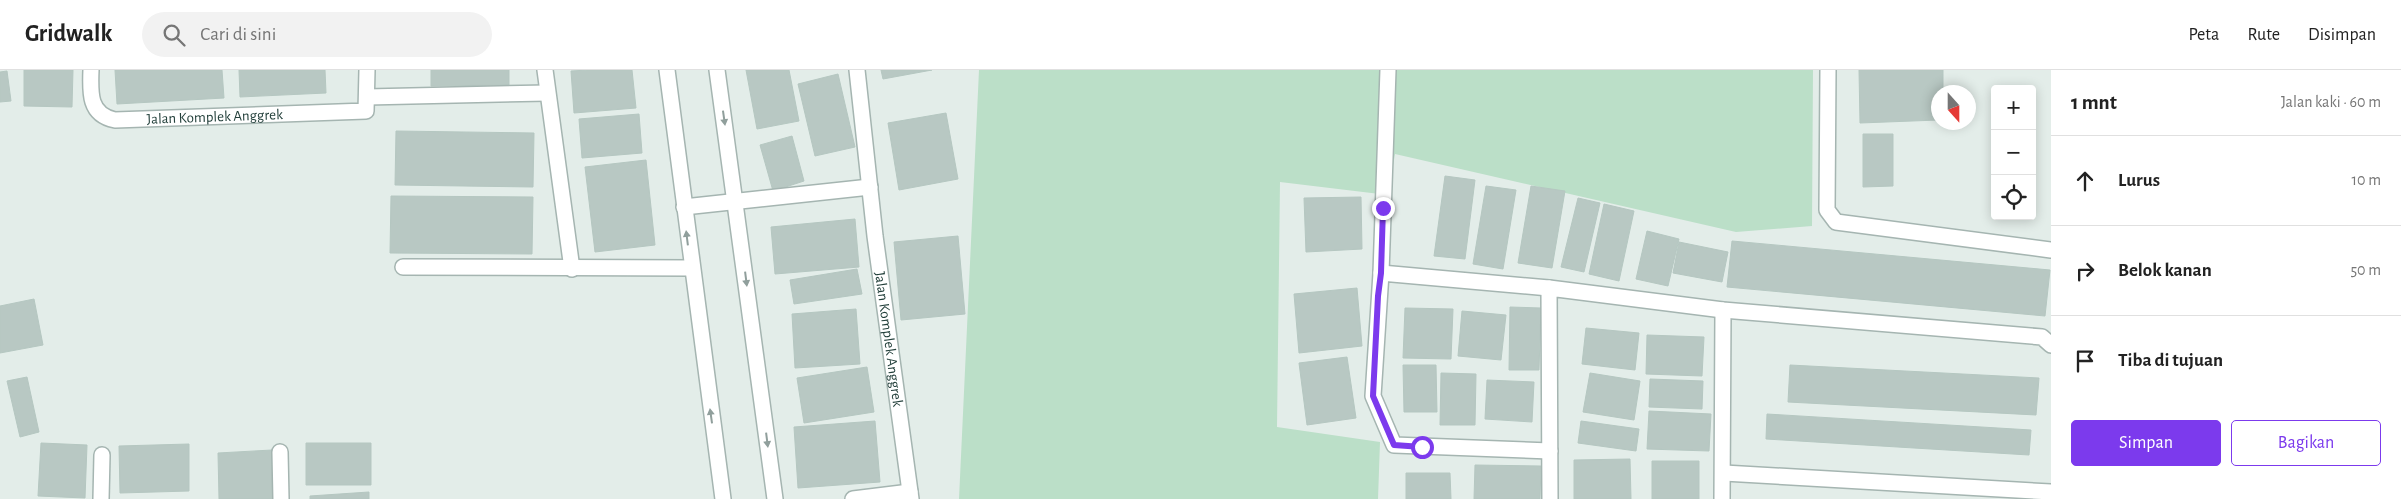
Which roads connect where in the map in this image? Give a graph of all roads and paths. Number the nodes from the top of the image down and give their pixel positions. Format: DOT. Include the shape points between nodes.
graph roads {
  1 [pos="92,70"];
  2 [pos="367,70"];
  3 [pos="545,70"];
  4 [pos="666,70"];
  5 [pos="717,70"];
  6 [pos="857,70"];
  7 [pos="1388,70"];
  8 [pos="1828,70"];
  9 [pos="547,93"];
  10 [pos="367,97"];
  11 [pos="870,187"];
  12 [pos="736,201"];
  13 [pos="684,207"];
  14 [pos="2051,250"];
  15 [pos="403,267"];
  16 [pos="691,268"];
  17 [pos="572,269"];
  18 [pos="1381,273"];
  19 [pos="1549,288"];
  20 [pos="1723,310"];
  21 [pos="2051,345"];
  22 [pos="1550,451"];
  23 [pos="280,452"];
  24 [pos="102,455"];
  25 [pos="1724,473"];
  26 [pos="2051,492"];
  27 [pos="911,496"];
  28 [pos="101,499"];
  29 [pos="281,499"];
  30 [pos="723,499"];
  31 [pos="775,499"];
  32 [pos="853,499"];
  33 [pos="1550,499"];
  34 [pos="1722,499"];
  1 -- 10 [label="street, Jalan Komplek Anggrek" via="95,109 104,118 116,120 366,110"];
  2 -- 10 [label="street"];
  3 -- 9 [label="street"];
  4 -- 13 [label="street"];
  5 -- 12 [label="street, one-way"];
  6 -- 11 [label="street, Jalan Komplek Anggrek"];
  7 -- 18 [label="street"];
  8 -- 14 [label="street" via="1827,210 1836,222"];
  9 -- 10 [label="street"];
  9 -- 17 [label="street"];
  11 -- 12 [label="street"];
  11 -- 27 [label="street, Jalan Komplek Anggrek"];
  12 -- 13 [label="street"];
  12 -- 31 [label="street, one-way"];
  16 -- 13 [label="street, one-way"];
  15 -- 17 [label="street"];
  16 -- 17 [label="street"];
  30 -- 16 [label="street, one-way"];
  18 -- 19 [label="street"];
  18 -- 22 [label="street" via="1373,396 1394,445"];
  19 -- 20 [label="street"];
  19 -- 22 [label="street"];
  20 -- 21 [label="street" via="2042,336"];
  20 -- 25 [label="street"];
  22 -- 33 [label="street"];
  23 -- 29 [label="street"];
  24 -- 28 [label="street"];
  25 -- 26 [label="street"];
  25 -- 34 [label="street"];
  27 -- 32 [label="street, Jalan Komplek Anggrek"];
}
